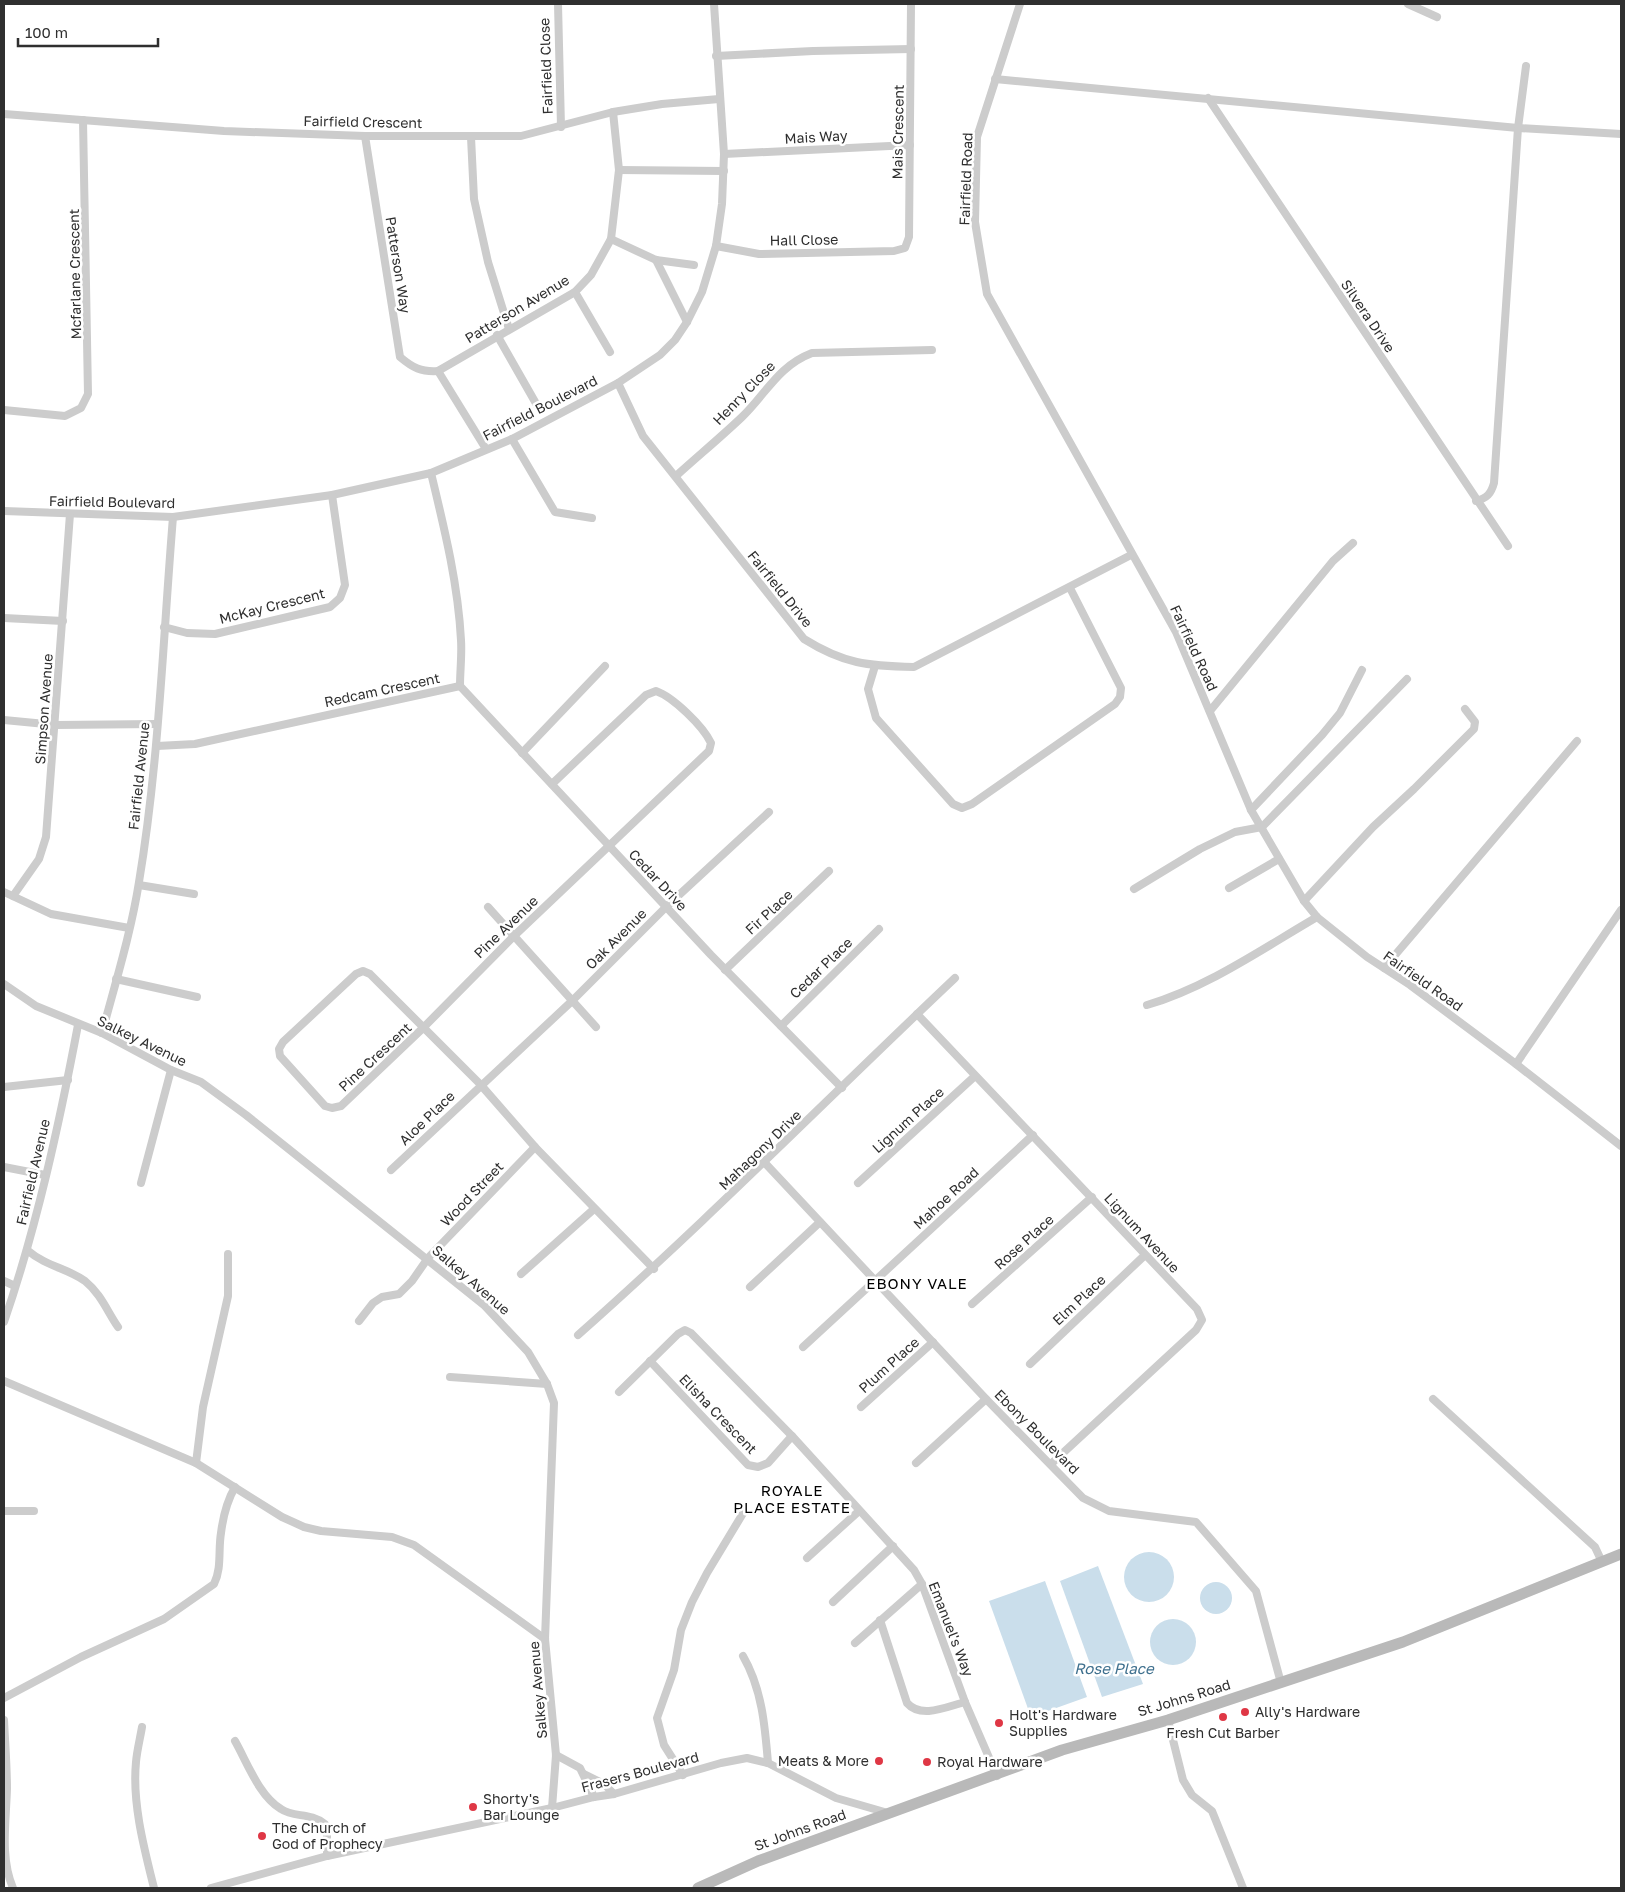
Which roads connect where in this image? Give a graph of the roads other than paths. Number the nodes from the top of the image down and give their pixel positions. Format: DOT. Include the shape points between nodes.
graph roads {
  1 [pos="557,4"];
  2 [pos="714,4"];
  3 [pos="912,4"];
  4 [pos="1020,4"];
  5 [pos="1408,4"];
  6 [pos="1437,17"];
  7 [pos="911,50"];
  8 [pos="716,56"];
  9 [pos="1526,66"];
  10 [pos="995,79"];
  11 [pos="1208,98"];
  12 [pos="719,100"];
  13 [pos="613,112"];
  14 [pos="4,114"];
  15 [pos="83,120"];
  16 [pos="561,126"];
  17 [pos="1518,128"];
  18 [pos="1621,134"];
  19 [pos="365,136"];
  20 [pos="471,137"];
  21 [pos="910,145"];
  22 [pos="724,154"];
  23 [pos="619,170"];
  24 [pos="724,171"];
  25 [pos="611,239"];
  26 [pos="716,246"];
  27 [pos="894,251"];
  28 [pos="656,260"];
  29 [pos="694,265"];
  30 [pos="575,292"];
  31 [pos="687,322"];
  32 [pos="509,329"];
  33 [pos="497,335"];
  34 [pos="932,350"];
  35 [pos="610,352"];
  36 [pos="438,370"];
  37 [pos="618,383"];
  38 [pos="538,407"];
  39 [pos="4,410"];
  40 [pos="512,439"];
  41 [pos="486,449"];
  42 [pos="431,473"];
  43 [pos="676,476"];
  44 [pos="332,495"];
  45 [pos="1476,501"];
  46 [pos="4,511"];
  47 [pos="70,514"];
  48 [pos="173,517"];
  49 [pos="592,518"];
  50 [pos="1353,543"];
  51 [pos="1508,546"];
  52 [pos="1131,555"];
  53 [pos="1070,588"];
  54 [pos="4,618"];
  55 [pos="63,621"];
  56 [pos="164,627"];
  57 [pos="605,666"];
  58 [pos="875,666"];
  59 [pos="1362,670"];
  60 [pos="1407,678"];
  61 [pos="460,686"];
  62 [pos="1465,709"];
  63 [pos="1210,711"];
  64 [pos="4,720"];
  65 [pos="157,724"];
  66 [pos="56,725"];
  67 [pos="1578,741"];
  68 [pos="157,746"];
  69 [pos="522,753"];
  70 [pos="552,784"];
  71 [pos="1251,810"];
  72 [pos="769,812"];
  73 [pos="1262,827"];
  74 [pos="610,847"];
  75 [pos="1279,859"];
  76 [pos="830,871"];
  77 [pos="139,885"];
  78 [pos="1229,888"];
  79 [pos="1134,889"];
  80 [pos="4,892"];
  81 [pos="194,894"];
  82 [pos="13,896"];
  83 [pos="1304,901"];
  84 [pos="666,907"];
  85 [pos="488,908"];
  86 [pos="1621,910"];
  87 [pos="1317,917"];
  88 [pos="128,928"];
  89 [pos="879,929"];
  90 [pos="515,935"];
  91 [pos="1384,968"];
  92 [pos="726,970"];
  93 [pos="955,978"];
  94 [pos="116,979"];
  95 [pos="4,984"];
  96 [pos="197,997"];
  97 [pos="572,1001"];
  98 [pos="1147,1004"];
  99 [pos="916,1014"];
  100 [pos="78,1025"];
  101 [pos="781,1026"];
  102 [pos="596,1027"];
  103 [pos="423,1028"];
  104 [pos="102,1033"];
  105 [pos="1516,1064"];
  106 [pos="171,1070"];
  107 [pos="975,1076"];
  108 [pos="68,1080"];
  109 [pos="480,1084"];
  110 [pos="4,1087"];
  111 [pos="842,1088"];
  112 [pos="1033,1134"];
  113 [pos="1621,1146"];
  114 [pos="535,1147"];
  115 [pos="765,1163"];
  116 [pos="4,1167"];
  117 [pos="390,1170"];
  118 [pos="45,1175"];
  119 [pos="141,1183"];
  120 [pos="858,1183"];
  121 [pos="1092,1197"];
  122 [pos="594,1209"];
  123 [pos="820,1222"];
  124 [pos="27,1250"];
  125 [pos="228,1254"];
  126 [pos="1145,1255"];
  127 [pos="428,1258"];
  128 [pos="654,1269"];
  129 [pos="521,1274"];
  130 [pos="876,1280"];
  131 [pos="4,1281"];
  132 [pos="14,1286"];
  133 [pos="750,1287"];
  134 [pos="972,1304"];
  135 [pos="359,1321"];
  136 [pos="4,1322"];
  137 [pos="118,1327"];
  138 [pos="578,1335"];
  139 [pos="933,1342"];
  140 [pos="804,1347"];
  141 [pos="650,1361"];
  142 [pos="1030,1364"];
  143 [pos="450,1377"];
  144 [pos="4,1381"];
  145 [pos="547,1384"];
  146 [pos="619,1392"];
  147 [pos="986,1399"];
  148 [pos="1433,1399"];
  149 [pos="862,1407"];
  150 [pos="792,1436"];
  151 [pos="196,1463"];
  152 [pos="916,1463"];
  153 [pos="1051,1464"];
  154 [pos="235,1487"];
  155 [pos="745,1510"];
  156 [pos="4,1511"];
  157 [pos="34,1511"];
  158 [pos="859,1511"];
  159 [pos="893,1546"];
  160 [pos="1621,1554"];
  161 [pos="808,1558"];
  162 [pos="1602,1562"];
  163 [pos="922,1584"];
  164 [pos="832,1602"];
  165 [pos="880,1620"];
  166 [pos="545,1639"];
  167 [pos="855,1643"];
  168 [pos="743,1656"];
  169 [pos="1281,1683"];
  170 [pos="4,1698"];
  171 [pos="965,1702"];
  172 [pos="4,1720"];
  173 [pos="1168,1720"];
  174 [pos="142,1727"];
  175 [pos="235,1741"];
  176 [pos="556,1755"];
  177 [pos="768,1763"];
  178 [pos="584,1774"];
  179 [pos="683,1775"];
  180 [pos="997,1776"];
  181 [pos="614,1794"];
  182 [pos="594,1797"];
  183 [pos="552,1808"];
  184 [pos="893,1814"];
  185 [pos="327,1856"];
  186 [pos="13,1888"];
  187 [pos="154,1888"];
  188 [pos="211,1888"];
  189 [pos="698,1888"];
  190 [pos="1243,1888"];
  1 -- 16 [label="street, Fairfield Close"];
  2 -- 8 [label="street, Fairfield Boulevard"];
  3 -- 7 [label="street, Mais Crescent"];
  4 -- 10 [label="street, Fairfield Road"];
  5 -- 6 [label="street"];
  7 -- 8 [label="street"];
  7 -- 21 [label="street, Mais Crescent"];
  8 -- 12 [label="street, Fairfield Boulevard"];
  9 -- 17 [label="street"];
  10 -- 11 [label="street"];
  10 -- 52 [label="street, Fairfield Road" via="977,146 975,222 987,294"];
  11 -- 17 [label="street"];
  11 -- 45 [label="street, Silvera Drive"];
  12 -- 13 [label="street, Fairfield Crescent"];
  12 -- 22 [label="street, Fairfield Boulevard"];
  13 -- 16 [label="street, Fairfield Crescent"];
  13 -- 23 [label="street, Patterson Avenue"];
  14 -- 15 [label="street, Fairfield Crescent"];
  15 -- 19 [label="street, Fairfield Crescent" via="224,131"];
  15 -- 39 [label="street, Mcfarlane Crescent" via="88,394 81,408 65,416"];
  16 -- 20 [label="street, Fairfield Crescent" via="520,136"];
  17 -- 18 [label="street"];
  17 -- 45 [label="street" via="1494,483 1492,492"];
  19 -- 20 [label="street, Fairfield Crescent"];
  19 -- 36 [label="street, Patterson Way" via="400,357 413,368 425,372"];
  20 -- 32 [label="street" via="474,199 488,262"];
  21 -- 22 [label="street, Mais Way"];
  21 -- 27 [label="street, Mais Crescent" via="909,237 905,248"];
  22 -- 24 [label="street, Fairfield Boulevard"];
  23 -- 24 [label="street"];
  23 -- 25 [label="street, Patterson Avenue"];
  24 -- 26 [label="street, Fairfield Boulevard"];
  25 -- 28 [label="street"];
  25 -- 30 [label="street, Patterson Avenue" via="591,275"];
  26 -- 27 [label="street, Hall Close" via="759,254"];
  26 -- 31 [label="street, Fairfield Boulevard" via="702,292"];
  28 -- 29 [label="street"];
  28 -- 31 [label="street"];
  30 -- 32 [label="street, Patterson Avenue"];
  30 -- 35 [label="street"];
  31 -- 37 [label="street, Fairfield Boulevard" via="660,355"];
  32 -- 33 [label="street, Patterson Avenue"];
  33 -- 36 [label="street, Patterson Avenue"];
  33 -- 38 [label="street"];
  34 -- 43 [label="street, Henry Close" via="812,354 797,359 774,379 743,416"];
  36 -- 41 [label="street"];
  37 -- 40 [label="street, Fairfield Boulevard"];
  37 -- 43 [label="street, Fairfield Drive" via="643,436"];
  40 -- 41 [label="street, Fairfield Boulevard"];
  40 -- 49 [label="street" via="555,512"];
  41 -- 42 [label="street, Fairfield Boulevard"];
  42 -- 44 [label="street, Fairfield Boulevard"];
  42 -- 61 [label="street, Redcam Crescent" via="446,534 455,593 461,640"];
  43 -- 58 [label="street, Fairfield Drive" via="804,639 828,654"];
  44 -- 48 [label="street, Fairfield Boulevard"];
  44 -- 56 [label="street, McKay Crescent" via="345,585 340,598 330,607 215,634 186,633"];
  45 -- 51 [label="street, Silvera Drive"];
  46 -- 47 [label="street, Fairfield Boulevard"];
  47 -- 48 [label="street, Fairfield Boulevard"];
  47 -- 55 [label="street, Simpson Avenue"];
  48 -- 56 [label="street, Fairfield Avenue"];
  50 -- 63 [label="street" via="1333,561"];
  52 -- 53 [label="street, Fairfield Drive"];
  52 -- 63 [label="street, Fairfield Road" via="1176,632"];
  53 -- 58 [label="street, Fairfield Drive" via="914,667"];
  53 -- 58 [label="street" via="1121,688 1120,697 1115,704 972,804 962,808 954,804 876,718 868,689"];
  54 -- 55 [label="street"];
  55 -- 66 [label="street, Simpson Avenue"];
  56 -- 65 [label="street, Fairfield Avenue"];
  57 -- 69 [label="street"];
  59 -- 71 [label="street" via="1340,713 1322,736"];
  60 -- 73 [label="street"];
  61 -- 68 [label="street, Redcam Crescent" via="195,744"];
  61 -- 69 [label="street, Cedar Drive"];
  62 -- 83 [label="street" via="1475,722 1474,729 1373,827"];
  63 -- 71 [label="street, Fairfield Road"];
  64 -- 66 [label="street"];
  65 -- 66 [label="street"];
  65 -- 68 [label="street, Fairfield Avenue"];
  66 -- 82 [label="street, Simpson Avenue" via="46,837 39,859"];
  67 -- 91 [label="street"];
  68 -- 77 [label="street, Fairfield Avenue"];
  69 -- 70 [label="street, Cedar Drive"];
  70 -- 74 [label="street, Cedar Drive"];
  70 -- 74 [label="street, Pine Avenue" via="646,695 656,691 665,694 707,733 711,743 709,750"];
  71 -- 73 [label="street, Fairfield Road"];
  72 -- 84 [label="street, Oak Avenue"];
  73 -- 75 [label="street, Fairfield Road"];
  73 -- 79 [label="street" via="1235,832"];
  74 -- 84 [label="street, Cedar Drive"];
  74 -- 90 [label="street, Pine Avenue"];
  75 -- 78 [label="street"];
  75 -- 83 [label="street, Fairfield Road"];
  76 -- 92 [label="street, Fir Place"];
  77 -- 81 [label="street"];
  77 -- 88 [label="street, Fairfield Avenue"];
  80 -- 82 [label="street"];
  82 -- 88 [label="street" via="51,914"];
  83 -- 87 [label="street, Fairfield Road"];
  84 -- 92 [label="street, Cedar Drive"];
  84 -- 97 [label="street, Oak Avenue"];
  85 -- 90 [label="street"];
  86 -- 105 [label="street"];
  87 -- 91 [label="street, Fairfield Road"];
  87 -- 98 [label="street" via="1175,997"];
  88 -- 94 [label="street, Fairfield Avenue"];
  89 -- 101 [label="street, Cedar Place"];
  90 -- 97 [label="street"];
  90 -- 103 [label="street, Pine Avenue"];
  91 -- 105 [label="street, Fairfield Road"];
  92 -- 101 [label="street, Cedar Drive"];
  93 -- 99 [label="street, Mahagony Drive"];
  94 -- 96 [label="street"];
  94 -- 104 [label="street, Fairfield Avenue"];
  95 -- 100 [label="street, Salkey Avenue" via="36,1006"];
  97 -- 102 [label="street"];
  97 -- 109 [label="street, Oak Avenue"];
  99 -- 107 [label="street, Lignum Avenue"];
  99 -- 111 [label="street, Mahagony Drive"];
  100 -- 104 [label="street, Salkey Avenue"];
  100 -- 108 [label="street, Fairfield Avenue"];
  101 -- 111 [label="street, Cedar Drive"];
  103 -- 103 [label="street, Pine Crescent" via="341,1106 332,1108 325,1106 280,1056 283,1042 363,971 370,974"];
  103 -- 109 [label="street"];
  104 -- 106 [label="street, Salkey Avenue"];
  105 -- 113 [label="street, Fairfield Road"];
  106 -- 119 [label="street"];
  106 -- 127 [label="street, Salkey Avenue" via="201,1082"];
  107 -- 112 [label="street, Lignum Avenue"];
  107 -- 120 [label="street, Lignum Place"];
  108 -- 110 [label="street"];
  108 -- 118 [label="street, Fairfield Avenue"];
  109 -- 114 [label="street"];
  109 -- 117 [label="street, Aloe Place"];
  111 -- 115 [label="street, Mahagony Drive"];
  112 -- 121 [label="street, Lignum Avenue"];
  112 -- 130 [label="street, Mahoe Road"];
  114 -- 122 [label="street"];
  114 -- 127 [label="street, Wood Street"];
  115 -- 123 [label="street, Ebony Boulevard"];
  115 -- 128 [label="street, Mahagony Drive"];
  116 -- 118 [label="street"];
  118 -- 124 [label="street, Fairfield Avenue"];
  121 -- 126 [label="street, Lignum Avenue"];
  121 -- 134 [label="street, Rose Place"];
  122 -- 128 [label="street"];
  122 -- 129 [label="street"];
  123 -- 130 [label="street, Ebony Boulevard"];
  123 -- 133 [label="street"];
  124 -- 132 [label="street, Fairfield Avenue"];
  124 -- 137 [label="street" via="94,1289"];
  125 -- 151 [label="street" via="228,1296 203,1408"];
  126 -- 142 [label="street, Elm Place"];
  126 -- 153 [label="street, Lignum Avenue" via="1197,1310 1202,1320 1196,1330"];
  127 -- 135 [label="street, Wood Street" via="399,1294 382,1297 373,1303"];
  127 -- 145 [label="street, Salkey Avenue" via="484,1305 528,1352"];
  128 -- 138 [label="street, Mahagony Drive"];
  130 -- 139 [label="street, Ebony Boulevard"];
  130 -- 140 [label="street, Mahoe Road"];
  131 -- 132 [label="street"];
  132 -- 136 [label="street, Fairfield Avenue"];
  139 -- 147 [label="street, Ebony Boulevard"];
  139 -- 149 [label="street, Plum Place"];
  141 -- 146 [label="street"];
  141 -- 150 [label="street, Emanuel's Way" via="678,1334 685,1330 691,1333"];
  141 -- 150 [label="street, Elisha Crescent" via="748,1465 758,1467 768,1463"];
  143 -- 145 [label="street"];
  144 -- 151 [label="street"];
  145 -- 166 [label="street, Salkey Avenue" via="554,1403 554,1436"];
  147 -- 152 [label="street"];
  147 -- 153 [label="street, Ebony Boulevard"];
  148 -- 162 [label="street" via="1596,1547"];
  150 -- 158 [label="street, Emanuel's Way"];
  151 -- 154 [label="street"];
  153 -- 169 [label="street, Ebony Boulevard" via="1083,1498 1109,1511 1196,1522 1256,1591"];
  154 -- 166 [label="street" via="304,1527 392,1537 414,1545"];
  154 -- 170 [label="street" via="229,1497 221,1533 218,1576 214,1584 164,1619"];
  155 -- 179 [label="street" via="692,1602 681,1630 672,1679 657,1718 664,1745"];
  156 -- 157 [label="street"];
  158 -- 159 [label="street, Emanuel's Way"];
  158 -- 161 [label="street"];
  159 -- 163 [label="street, Emanuel's Way"];
  159 -- 164 [label="street"];
  160 -- 162 [label="main road, St Johns Road"];
  162 -- 169 [label="main road, St Johns Road" via="1403,1642"];
  163 -- 165 [label="street"];
  163 -- 171 [label="street, Emanuel's Way"];
  165 -- 167 [label="street"];
  165 -- 171 [label="street" via="907,1703 914,1710 923,1712"];
  166 -- 176 [label="street, Salkey Avenue"];
  168 -- 177 [label="street" via="754,1675 758,1691"];
  169 -- 173 [label="main road, St Johns Road"];
  171 -- 180 [label="street, Emanuel's Way"];
  172 -- 186 [label="street" via="7,1786 5,1855"];
  173 -- 180 [label="main road, St Johns Road" via="1062,1750"];
  173 -- 190 [label="street" via="1182,1780 1192,1795 1212,1810"];
  174 -- 187 [label="street" via="136,1762 136,1795 144,1851"];
  175 -- 185 [label="street" via="263,1791 274,1804 282,1811 307,1815 325,1824"];
  176 -- 178 [label="street" via="570,1761"];
  176 -- 183 [label="street, Salkey Avenue"];
  177 -- 179 [label="street, Frasers Boulevard" via="747,1758"];
  177 -- 184 [label="street, Frasers Boulevard" via="836,1798"];
  178 -- 181 [label="street" via="604,1784"];
  178 -- 182 [label="street"];
  179 -- 181 [label="street, Frasers Boulevard"];
  180 -- 184 [label="main road, St Johns Road"];
  181 -- 182 [label="street, Frasers Boulevard"];
  182 -- 183 [label="street, Frasers Boulevard"];
  183 -- 185 [label="street, Frasers Boulevard"];
  184 -- 189 [label="main road, St Johns Road" via="758,1861"];
  185 -- 188 [label="street, Frasers Boulevard"];
}
